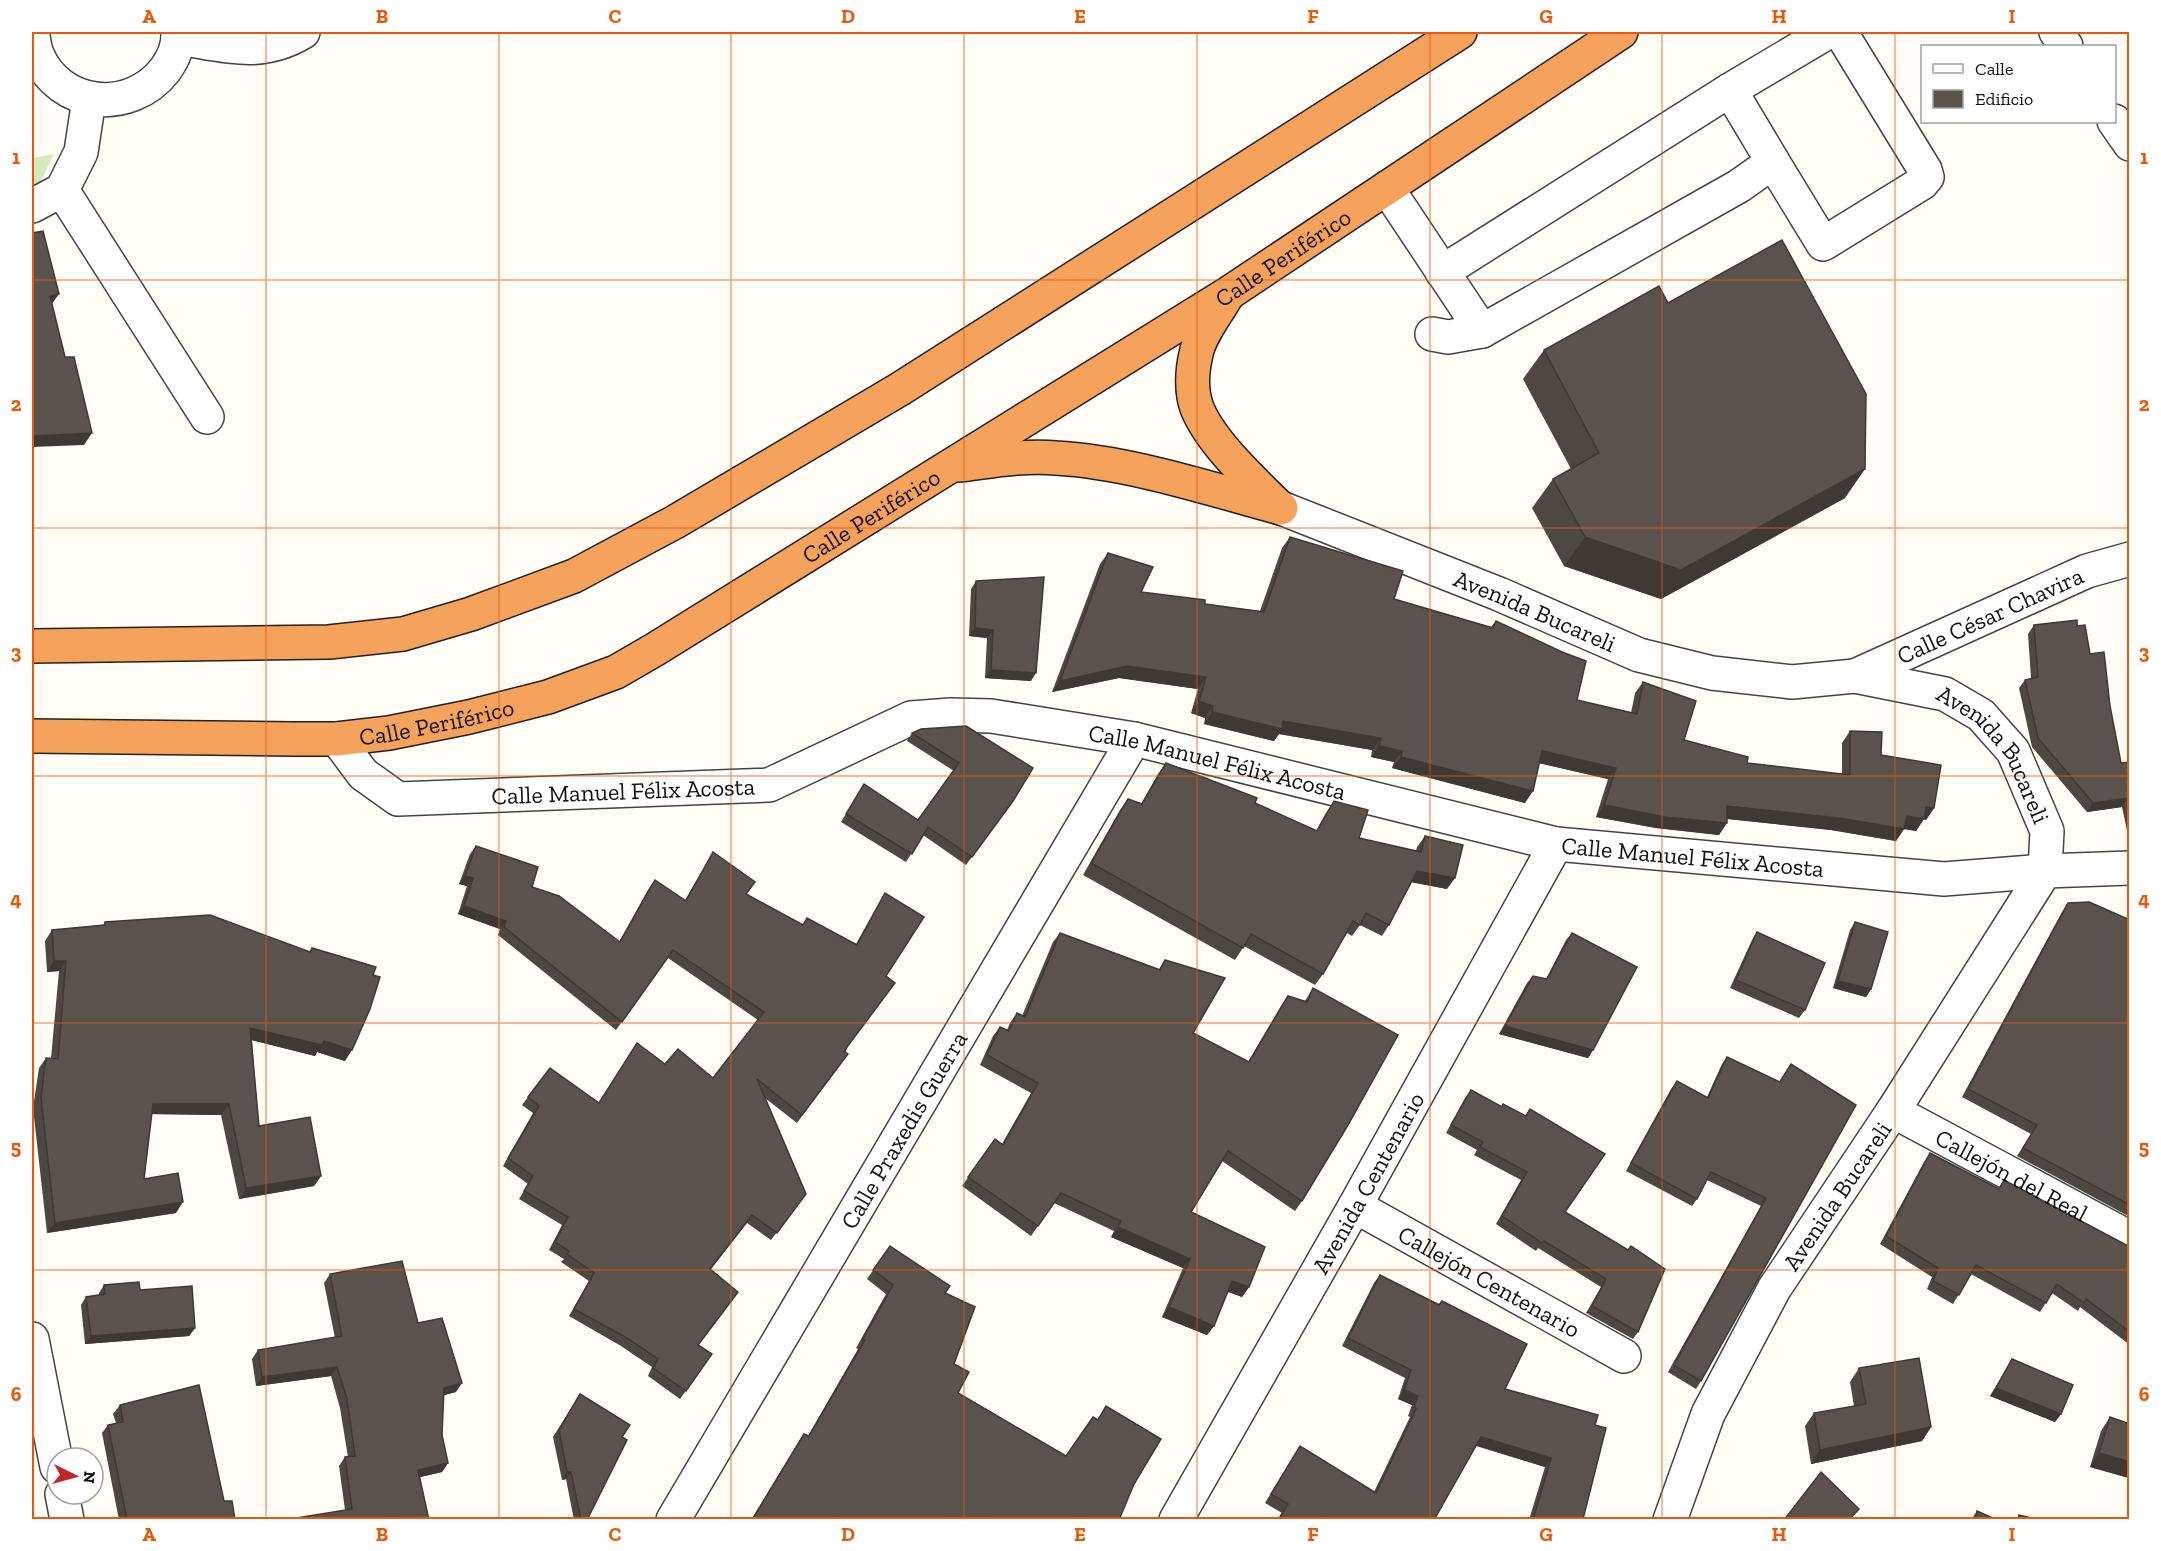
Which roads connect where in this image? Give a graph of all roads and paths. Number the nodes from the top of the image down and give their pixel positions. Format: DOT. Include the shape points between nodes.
graph roads {
  1 [pos="32,32"];
  2 [pos="303,32"];
  3 [pos="1461,32"];
  4 [pos="1621,32"];
  5 [pos="1833,32"];
  6 [pos="2056,32"];
  7 [pos="178,35"];
  8 [pos="2065,45"];
  9 [pos="1730,90"];
  10 [pos="89,99"];
  11 [pos="2116,123"];
  12 [pos="2130,144"];
  13 [pos="1773,162"];
  14 [pos="1387,188"];
  15 [pos="62,190"];
  16 [pos="32,206"];
  17 [pos="1442,272"];
  18 [pos="1229,293"];
  19 [pos="1482,331"];
  20 [pos="1432,334"];
  21 [pos="207,417"];
  22 [pos="949,466"];
  23 [pos="1281,508"];
  24 [pos="2130,559"];
  25 [pos="32,646"];
  26 [pos="1855,676"];
  27 [pos="32,736"];
  28 [pos="337,739"];
  29 [pos="1134,740"];
  30 [pos="1556,844"];
  31 [pos="2130,868"];
  32 [pos="2045,871"];
  33 [pos="1893,1111"];
  34 [pos="1355,1206"];
  35 [pos="2130,1238"];
  36 [pos="32,1339"];
  37 [pos="1624,1356"];
  38 [pos="53,1446"];
  39 [pos="674,1520"];
  40 [pos="1176,1520"];
  41 [pos="1670,1520"];
  1 -- 10 [label="street" via="37,53 49,74 67,90"];
  2 -- 7 [label="street" via="275,46 248,48"];
  3 -- 25 [label="highway" via="900,389 675,522 574,576 403,634 329,642"];
  4 -- 14 [label="highway, Calle Periférico"];
  5 -- 9 [label="street"];
  5 -- 13 [label="street" via="1841,33 1927,177 1824,244"];
  6 -- 8 [label="street"];
  7 -- 10 [label="street" via="171,61 157,80 136,94 113,100"];
  9 -- 13 [label="street"];
  9 -- 17 [label="street"];
  10 -- 15 [label="street" via="81,152"];
  11 -- 12 [label="street"];
  13 -- 19 [label="street" via="1739,186"];
  14 -- 17 [label="street"];
  14 -- 18 [label="highway, Calle Periférico"];
  15 -- 16 [label="street"];
  15 -- 21 [label="street"];
  17 -- 19 [label="street"];
  18 -- 22 [label="highway, Calle Periférico"];
  18 -- 23 [label="highway" via="1196,352 1192,378 1197,408 1240,468"];
  19 -- 20 [label="street" via="1448,337"];
  22 -- 23 [label="highway" via="1057,458 1095,462"];
  22 -- 28 [label="highway, Calle Periférico" via="616,672 548,697 469,717"];
  23 -- 26 [label="street, Avenida Bucareli" via="1499,594 1638,655 1712,673 1792,682"];
  24 -- 26 [label="street, Calle César Chavira" via="2087,571"];
  26 -- 32 [label="street, Avenida Bucareli" via="1945,693 1981,715 2013,751 2043,821 2047,831"];
  27 -- 28 [label="highway, Calle Periférico"];
  28 -- 29 [label="street, Calle Manuel Félix Acosta" via="363,774 398,799 769,785 911,718 991,716"];
  29 -- 30 [label="street, Calle Manuel Félix Acosta"];
  29 -- 39 [label="street, Calle Praxedis Guerra"];
  30 -- 32 [label="street, Calle Manuel Félix Acosta" via="1944,879"];
  30 -- 34 [label="street, Avenida Centenario"];
  31 -- 32 [label="street, Calle Manuel Félix Acosta"];
  32 -- 33 [label="street, Avenida Bucareli"];
  33 -- 35 [label="street, Callejón del Real"];
  33 -- 41 [label="street, Avenida Bucareli" via="1774,1289 1708,1414"];
  34 -- 37 [label="street, Callejón Centenario"];
  34 -- 40 [label="street, Avenida Centenario"];
  36 -- 38 [label="street"];
}
